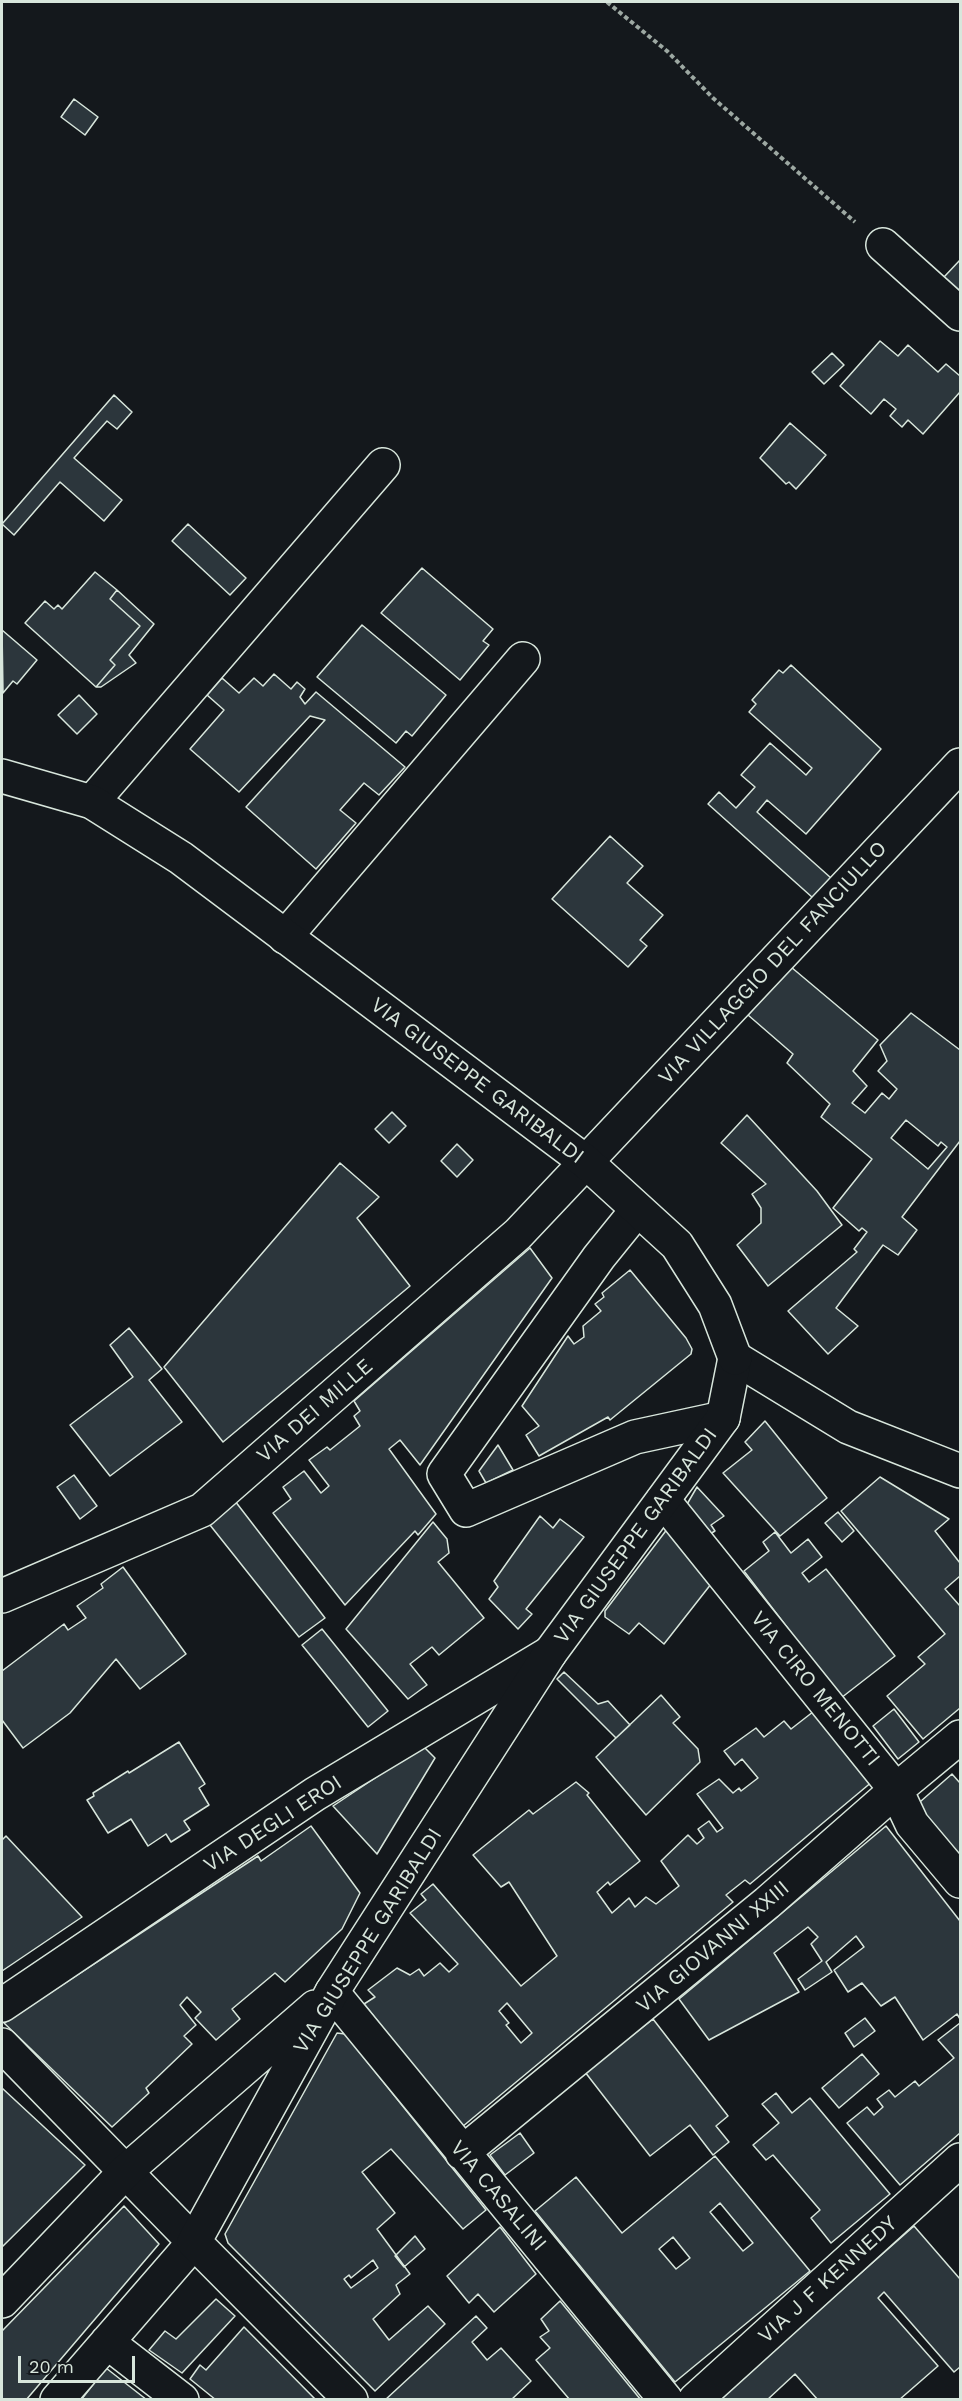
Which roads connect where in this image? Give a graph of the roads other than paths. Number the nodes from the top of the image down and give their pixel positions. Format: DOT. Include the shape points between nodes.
graph roads {
  1 [pos="884,245"];
  2 [pos="960,314"];
  3 [pos="383,465"];
  4 [pos="523,659"];
  5 [pos="960,765"];
  6 [pos="2,776"];
  7 [pos="92,802"];
  8 [pos="285,937"];
  9 [pos="586,1162"];
  10 [pos="637,1210"];
  11 [pos="735,1359"];
  12 [pos="723,1418"];
  13 [pos="960,1471"];
  14 [pos="663,1500"];
  15 [pos="2,1596"];
  16 [pos="550,1653"];
  17 [pos="960,1737"];
  18 [pos="896,1790"];
  19 [pos="960,1881"];
  20 [pos="332,1992"];
  21 [pos="2,2005"];
  22 [pos="2,2044"];
  23 [pos="462,2153"];
  24 [pos="960,2160"];
  25 [pos="126,2171"];
  26 [pos="194,2242"];
  27 [pos="2,2301"];
  28 [pos="107,2342"];
  29 [pos="57,2400"];
  30 [pos="182,2400"];
  31 [pos="351,2400"];
  32 [pos="666,2400"];
  33 [pos="695,2400"];
  1 -- 2 [label="street"];
  3 -- 7 [label="street"];
  4 -- 8 [label="street"];
  5 -- 9 [label="street, VIA VILLAGGIO DEL FANCIULLO"];
  6 -- 7 [label="street, VIA GIUSEPPE GARIBALDI"];
  7 -- 8 [label="street, VIA GIUSEPPE GARIBALDI" via="181,858"];
  8 -- 9 [label="street, VIA GIUSEPPE GARIBALDI"];
  9 -- 10 [label="street, VIA GIUSEPPE GARIBALDI"];
  9 -- 15 [label="street, VIA DEI MILLE" via="518,1234 202,1510"];
  10 -- 11 [label="street, VIA GIUSEPPE GARIBALDI" via="677,1245 715,1305"];
  10 -- 12 [label="street" via="444,1474 466,1510 635,1437"];
  11 -- 12 [label="street, VIA GIUSEPPE GARIBALDI"];
  11 -- 13 [label="street" via="848,1427"];
  12 -- 14 [label="street, VIA GIUSEPPE GARIBALDI"];
  14 -- 16 [label="street, VIA GIUSEPPE GARIBALDI"];
  14 -- 18 [label="street, VIA CIRO MENOTTI"];
  16 -- 20 [label="street, VIA GIUSEPPE GARIBALDI"];
  16 -- 21 [label="street, VIA DEGLI EROI" via="315,1794"];
  17 -- 18 [label="street, VIA GIOVANNI XXIII"];
  18 -- 19 [label="street, VIA CIRO MENOTTI" via="912,1824"];
  18 -- 23 [label="street, VIA GIOVANNI XXIII" via="767,1903"];
  20 -- 23 [label="street, VIA CASALINI"];
  20 -- 25 [label="street"];
  20 -- 26 [label="street, VIA GIUSEPPE GARIBALDI"];
  22 -- 25 [label="street"];
  23 -- 32 [label="street, VIA CASALINI"];
  24 -- 33 [label="street, VIA J F KENNEDY"];
  25 -- 26 [label="street"];
  25 -- 27 [label="street"];
  26 -- 28 [label="street, VIA GIUSEPPE GARIBALDI"];
  26 -- 31 [label="street"];
  28 -- 29 [label="street, VIA GIUSEPPE GARIBALDI"];
  28 -- 30 [label="street"];
}
